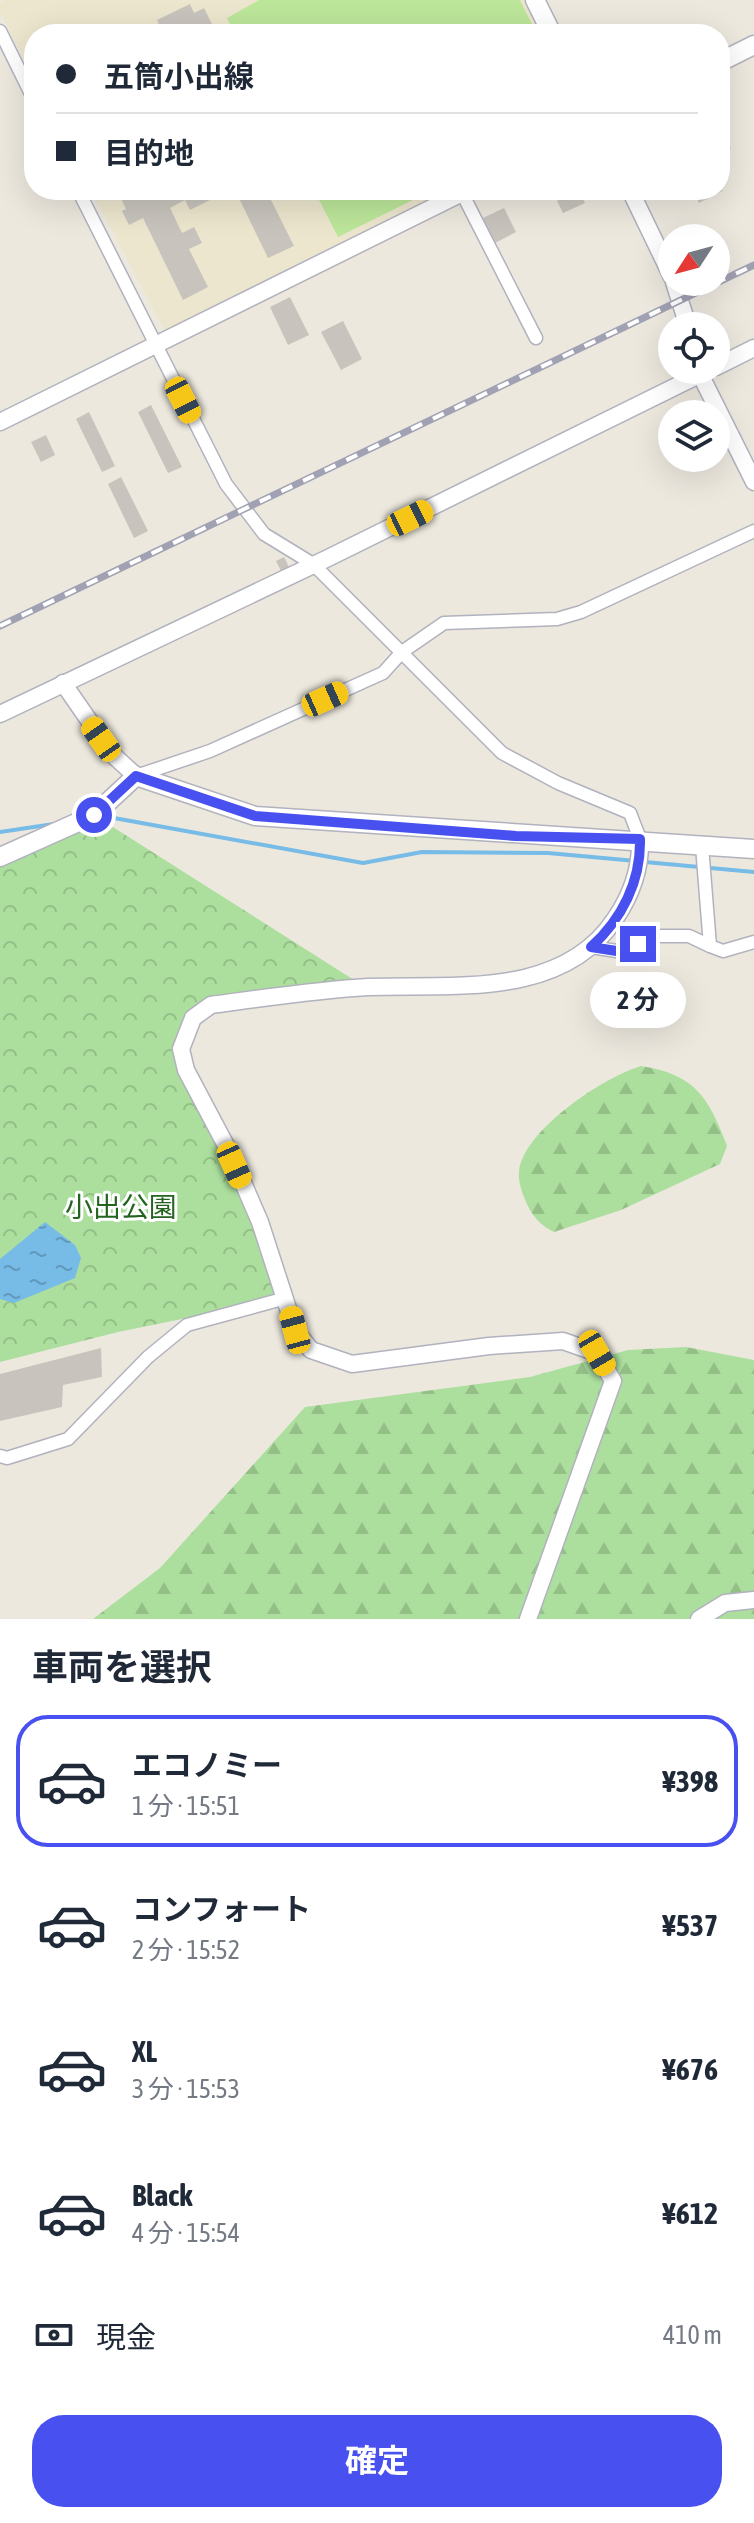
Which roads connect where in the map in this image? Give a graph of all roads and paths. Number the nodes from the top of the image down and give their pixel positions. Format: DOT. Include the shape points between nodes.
graph roads {
  1 [pos="535,0"];
  2 [pos="547,24"];
  3 [pos="0,31"];
  4 [pos="754,45"];
  5 [pos="730,57"];
  6 [pos="24,80"];
  7 [pos="83,200"];
  8 [pos="447,200"];
  9 [pos="469,200"];
  10 [pos="635,200"];
  11 [pos="658,249"];
  12 [pos="536,338"];
  13 [pos="154,344"];
  14 [pos="754,348"];
  15 [pos="730,360"];
  16 [pos="678,384"];
  17 [pos="708,384"];
  18 [pos="0,422"];
  19 [pos="754,482"];
  20 [pos="754,531"];
  21 [pos="313,564"];
  22 [pos="402,652"];
  23 [pos="63,683"];
  24 [pos="0,714"];
  25 [pos="136,776"];
  26 [pos="640,839"];
  27 [pos="702,846"];
  28 [pos="754,849"];
  29 [pos="0,857"];
  30 [pos="754,942"];
  31 [pos="710,946"];
  32 [pos="591,947"];
  33 [pos="286,1298"];
  34 [pos="0,1456"];
  35 [pos="754,1600"];
  36 [pos="528,1619"];
  37 [pos="699,1619"];
  1 -- 2 [label="main road"];
  3 -- 6 [label="street"];
  4 -- 5 [label="main road"];
  7 -- 13 [label="street"];
  8 -- 13 [label="street"];
  9 -- 12 [label="street"];
  10 -- 11 [label="street"];
  13 -- 18 [label="street"];
  13 -- 21 [label="street" via="243,509 264,534"];
  14 -- 15 [label="street"];
  16 -- 21 [label="street"];
  17 -- 19 [label="street"];
  20 -- 22 [label="street" via="581,612 557,619 444,623"];
  21 -- 22 [label="street"];
  21 -- 23 [label="street"];
  22 -- 25 [label="street" via="383,673 210,751"];
  22 -- 26 [label="street" via="502,753 630,813"];
  23 -- 24 [label="street"];
  23 -- 25 [label="street" via="113,755"];
  25 -- 26 [label="main road" via="255,816 516,836"];
  25 -- 29 [label="main road" via="94,815"];
  26 -- 27 [label="main road"];
  26 -- 32 [label="street" via="630,894"];
  27 -- 28 [label="main road"];
  27 -- 31 [label="street"];
  30 -- 31 [label="street" via="723,951"];
  31 -- 32 [label="street" via="689,936 654,936 623,952"];
  32 -- 33 [label="street" via="567,966 535,977 261,999 211,1005 193,1018 181,1049 186,1070 231,1155"];
  33 -- 34 [label="street" via="187,1325 68,1439"];
  33 -- 36 [label="street" via="295,1330 311,1350 352,1364 563,1341 597,1353 613,1381"];
  35 -- 37 [label="street" via="725,1603"];
}
